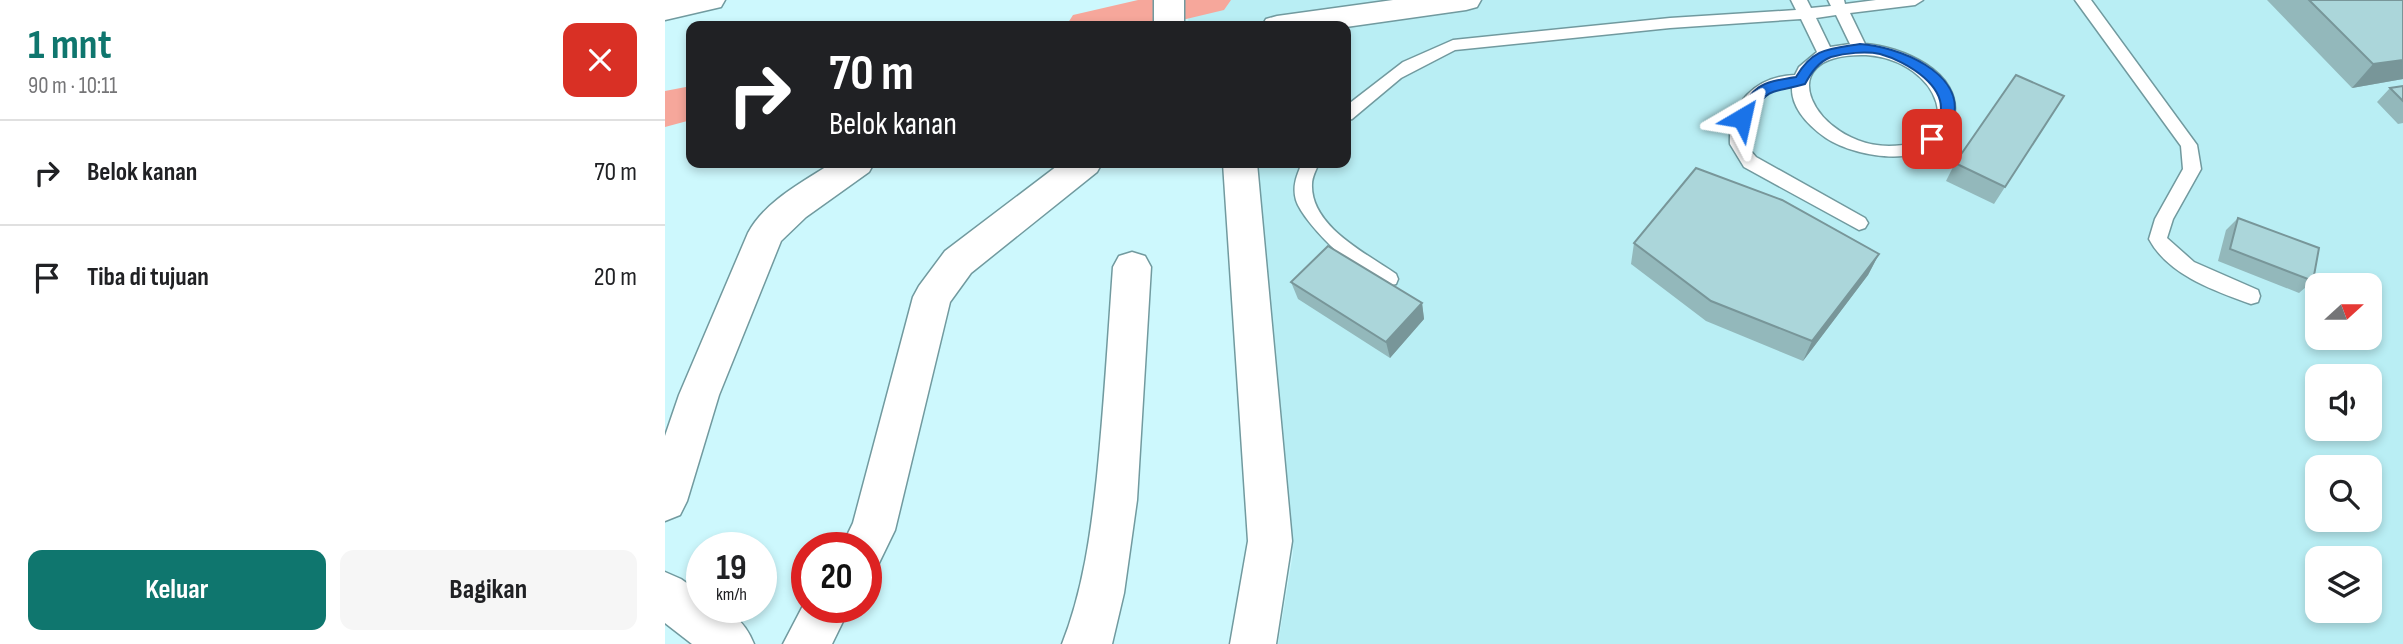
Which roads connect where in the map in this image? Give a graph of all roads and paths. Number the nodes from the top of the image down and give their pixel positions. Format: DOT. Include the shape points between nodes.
graph roads {
  1 [pos="710,0"];
  2 [pos="1169,0"];
  3 [pos="1466,0"];
  4 [pos="1915,0"];
  5 [pos="2083,0"];
  6 [pos="1838,5"];
  7 [pos="1803,7"];
  8 [pos="665,10"];
  9 [pos="1169,21"];
  10 [pos="1313,21"];
  11 [pos="1860,49"];
  12 [pos="1826,54"];
  13 [pos="1800,81"];
  14 [pos="1351,110"];
  15 [pos="850,168"];
  16 [pos="1079,168"];
  17 [pos="1240,168"];
  18 [pos="1306,168"];
  19 [pos="1859,223"];
  20 [pos="1132,267"];
  21 [pos="1388,278"];
  22 [pos="2251,296"];
  23 [pos="665,502"];
  24 [pos="872,532"];
  25 [pos="665,595"];
  26 [pos="818,623"];
  27 [pos="1090,642"];
  28 [pos="731,644"];
  29 [pos="806,644"];
  30 [pos="1253,644"];
  1 -- 8 [label="main road"];
  2 -- 9 [label="main road"];
  3 -- 10 [label="main road"];
  4 -- 6 [label="lane"];
  5 -- 22 [label="lane" via="2189,145 2192,169 2158,239 2170,256 2188,269"];
  6 -- 7 [label="lane"];
  6 -- 11 [label="lane"];
  7 -- 12 [label="lane"];
  7 -- 14 [label="lane" via="1453,44 1425,55 1375,88"];
  11 -- 12 [label="lane"];
  11 -- 13 [label="lane" via="1909,60 1933,77 1946,98 1946,120 1932,139 1907,150 1874,151 1842,142 1816,125 1801,103"];
  12 -- 13 [label="lane" via="1809,65"];
  13 -- 19 [label="lane" via="1767,86 1755,98 1742,118 1739,148 1750,162"];
  15 -- 23 [label="main road" via="793,207 766,233 699,395"];
  16 -- 24 [label="main road" via="958,262 932,296"];
  17 -- 30 [label="main road" via="1270,541"];
  18 -- 21 [label="lane" via="1303,173 1308,213 1326,233"];
  20 -- 27 [label="main road" via="1115,497 1105,585"];
  25 -- 28 [label="main road"];
  26 -- 29 [label="main road"];
}
